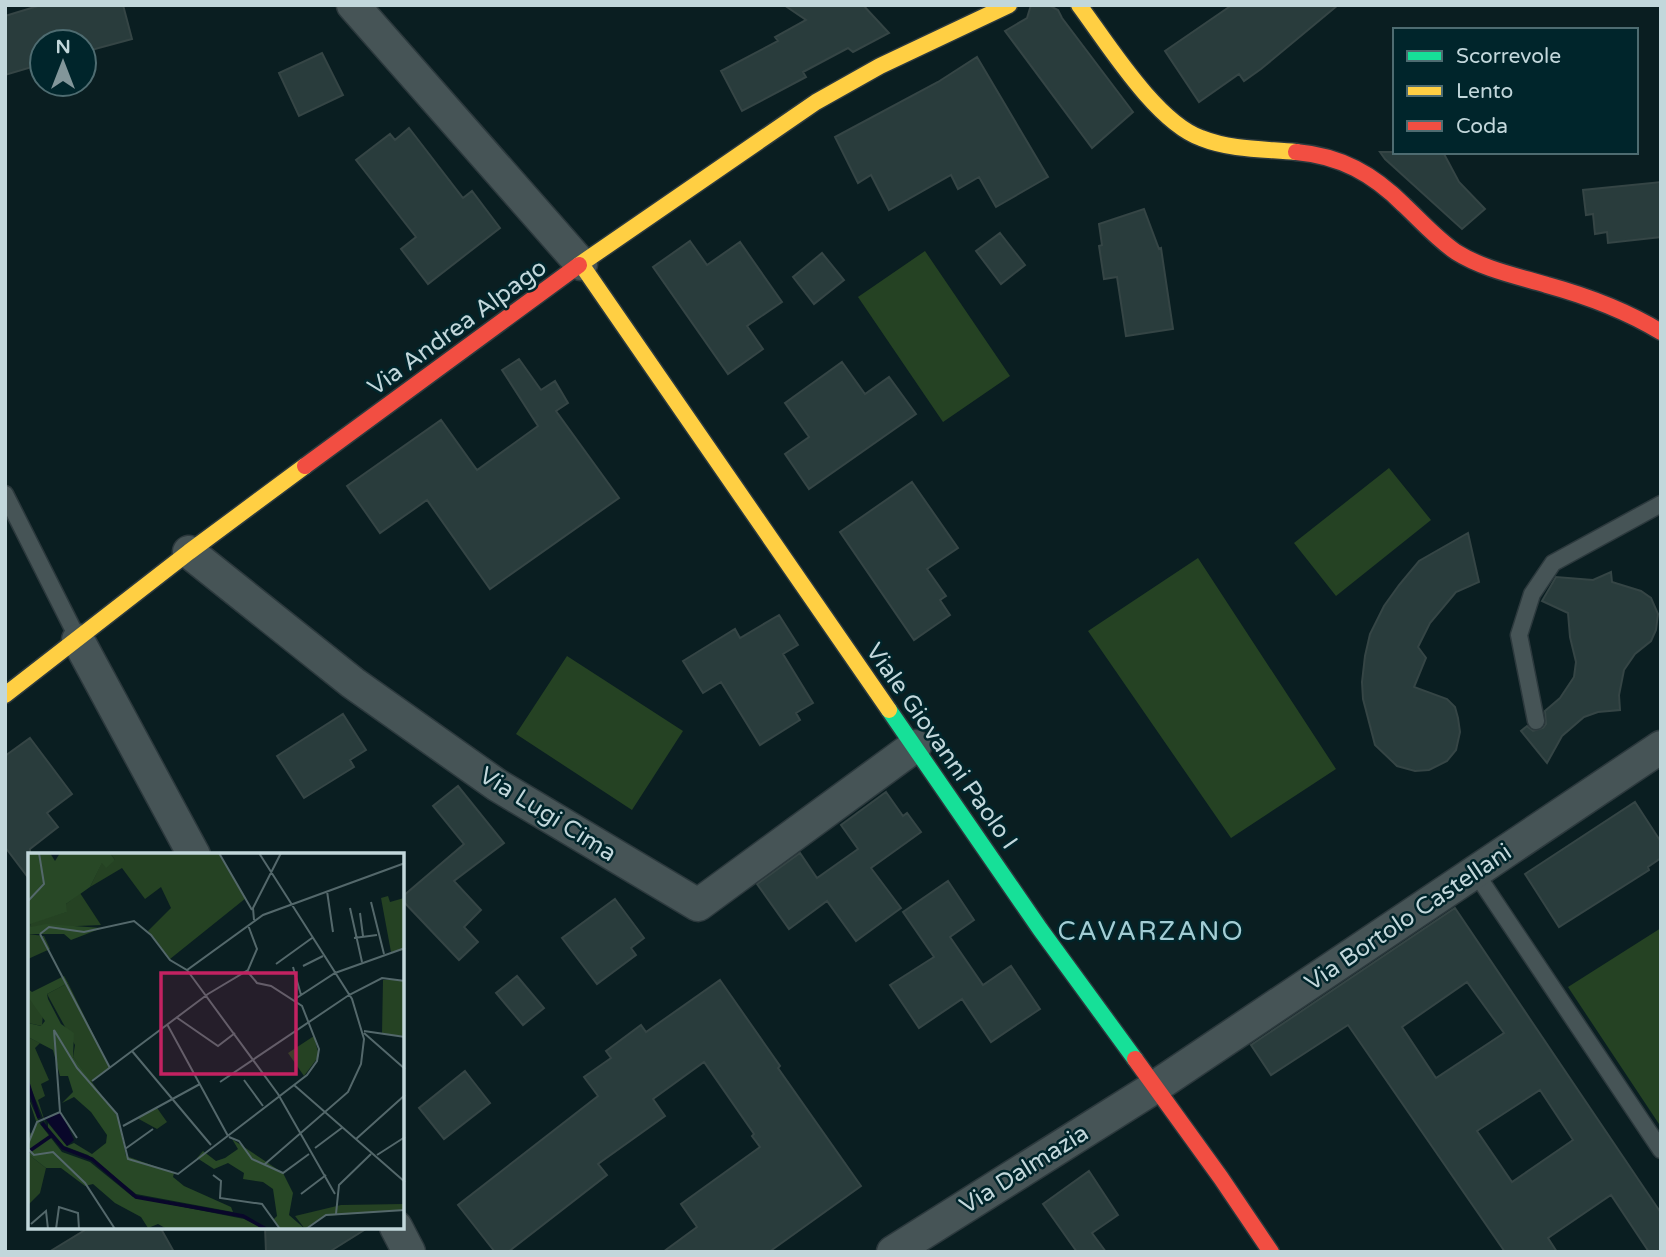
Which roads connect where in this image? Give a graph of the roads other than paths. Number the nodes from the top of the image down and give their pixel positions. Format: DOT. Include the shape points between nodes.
graph roads {
  1 [pos="353,5"];
  2 [pos="1009,5"];
  3 [pos="1079,5"];
  4 [pos="581,264"];
  5 [pos="1659,329"];
  6 [pos="5,494"];
  7 [pos="1661,504"];
  8 [pos="189,552"];
  9 [pos="78,639"];
  10 [pos="5,695"];
  11 [pos="1536,721"];
  12 [pos="915,746"];
  13 [pos="1661,747"];
  14 [pos="193,853"];
  15 [pos="1475,872"];
  16 [pos="1155,1087"];
  17 [pos="1661,1150"];
  18 [pos="397,1229"];
  19 [pos="410,1252"];
  20 [pos="893,1252"];
  21 [pos="1271,1252"];
  1 -- 4 [label="street"];
  2 -- 4 [label="street, Via Andrea Alpago" via="816,102"];
  3 -- 5 [label="street" via="1159,109 1179,127 1221,144 1309,153 1348,163 1377,181 1447,245 1468,258 1590,298"];
  4 -- 8 [label="street, Via Andrea Alpago"];
  4 -- 12 [label="street, Viale Giovanni Paolo I"];
  6 -- 9 [label="lane"];
  7 -- 11 [label="lane" via="1553,563 1532,594 1519,635"];
  8 -- 9 [label="street, Via Andrea Alpago"];
  8 -- 12 [label="street, Via Lugi Cima" via="353,683 497,785 698,905"];
  9 -- 10 [label="street, Via Andrea Alpago"];
  9 -- 14 [label="street"];
  12 -- 16 [label="street, Viale Giovanni Paolo I"];
  13 -- 15 [label="street, Via Bortolo Castellani"];
  15 -- 16 [label="street, Via Bortolo Castellani"];
  15 -- 17 [label="lane"];
  16 -- 20 [label="street, Via Dalmazia"];
  16 -- 21 [label="street, Viale Giovanni Paolo I"];
  18 -- 19 [label="street"];
}
